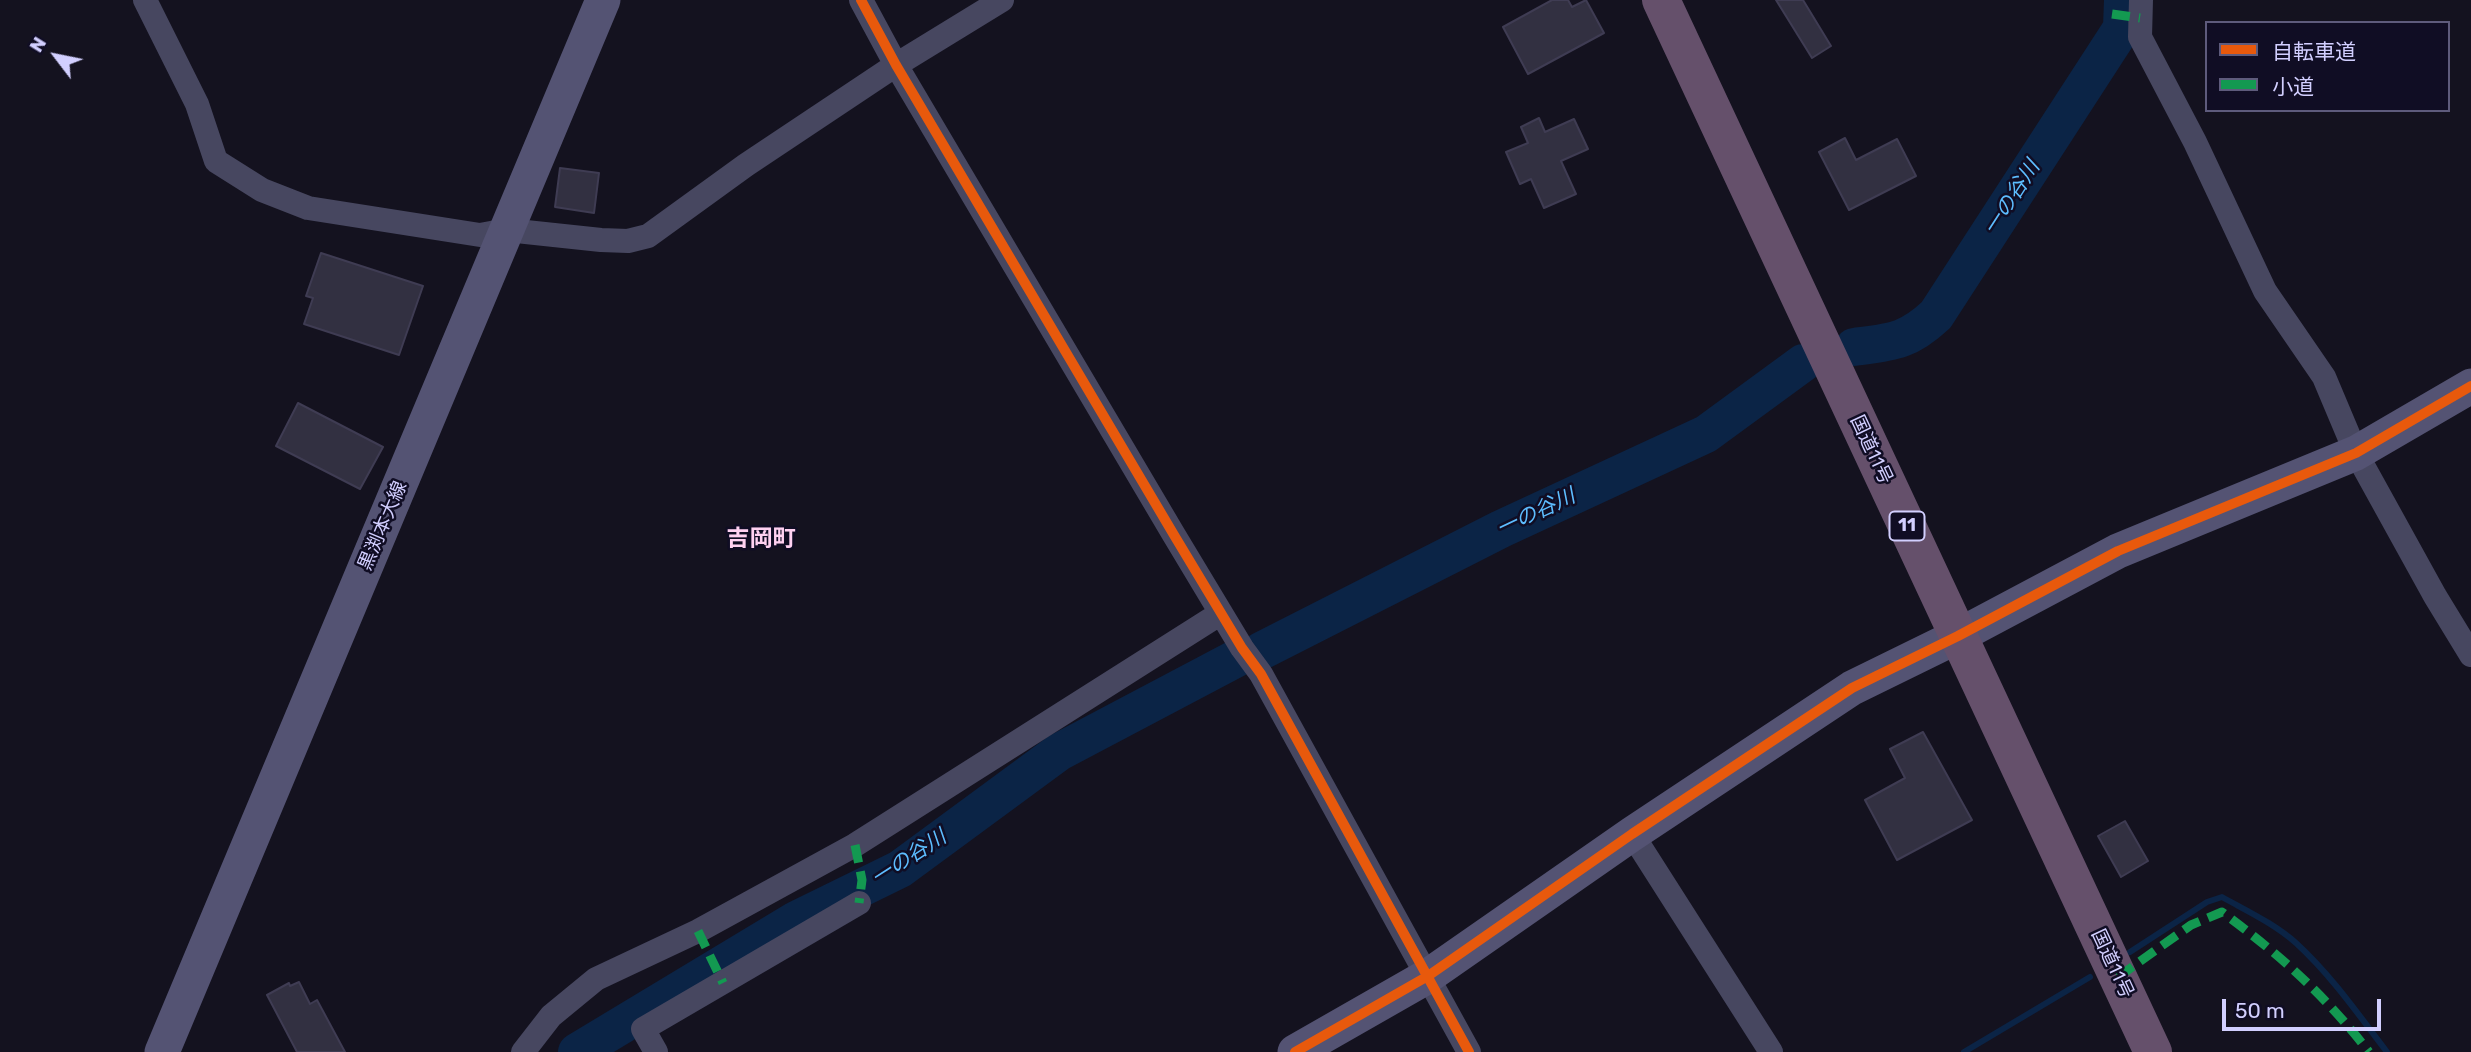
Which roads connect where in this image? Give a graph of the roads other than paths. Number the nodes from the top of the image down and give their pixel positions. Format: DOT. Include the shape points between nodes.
graph roads {
  1 [pos="145,0"];
  2 [pos="603,0"];
  3 [pos="861,0"];
  4 [pos="1002,0"];
  5 [pos="1661,0"];
  6 [pos="2141,0"];
  7 [pos="896,65"];
  8 [pos="507,230"];
  9 [pos="2471,386"];
  10 [pos="2356,453"];
  11 [pos="1221,613"];
  12 [pos="1958,636"];
  13 [pos="2471,656"];
  14 [pos="1632,834"];
  15 [pos="859,904"];
  16 [pos="1428,976"];
  17 [pos="162,1052"];
  18 [pos="523,1052"];
  19 [pos="656,1052"];
  20 [pos="1295,1052"];
  21 [pos="1469,1052"];
  22 [pos="1770,1052"];
  23 [pos="2153,1052"];
  1 -- 8 [label="street" via="197,104 216,161 250,183 308,208 480,235"];
  2 -- 8 [label="street, 黒渕本大線"];
  3 -- 7 [label="street"];
  4 -- 7 [label="street"];
  5 -- 12 [label="highway, 国道11号 / 11"];
  6 -- 10 [label="street" via="2140,37 2265,291 2324,377"];
  7 -- 8 [label="street" via="649,236 628,241"];
  7 -- 11 [label="street"];
  8 -- 17 [label="street, 黒渕本大線"];
  9 -- 10 [label="street"];
  10 -- 12 [label="street" via="2118,551"];
  10 -- 13 [label="street"];
  11 -- 16 [label="street" via="1261,674"];
  11 -- 18 [label="street" via="855,845 698,931 596,979 551,1016"];
  12 -- 14 [label="street" via="1852,688"];
  12 -- 23 [label="highway, 国道11号 / 11"];
  14 -- 16 [label="street"];
  14 -- 22 [label="street"];
  15 -- 19 [label="street" via="643,1029"];
  16 -- 20 [label="street"];
  16 -- 21 [label="street"];
}
